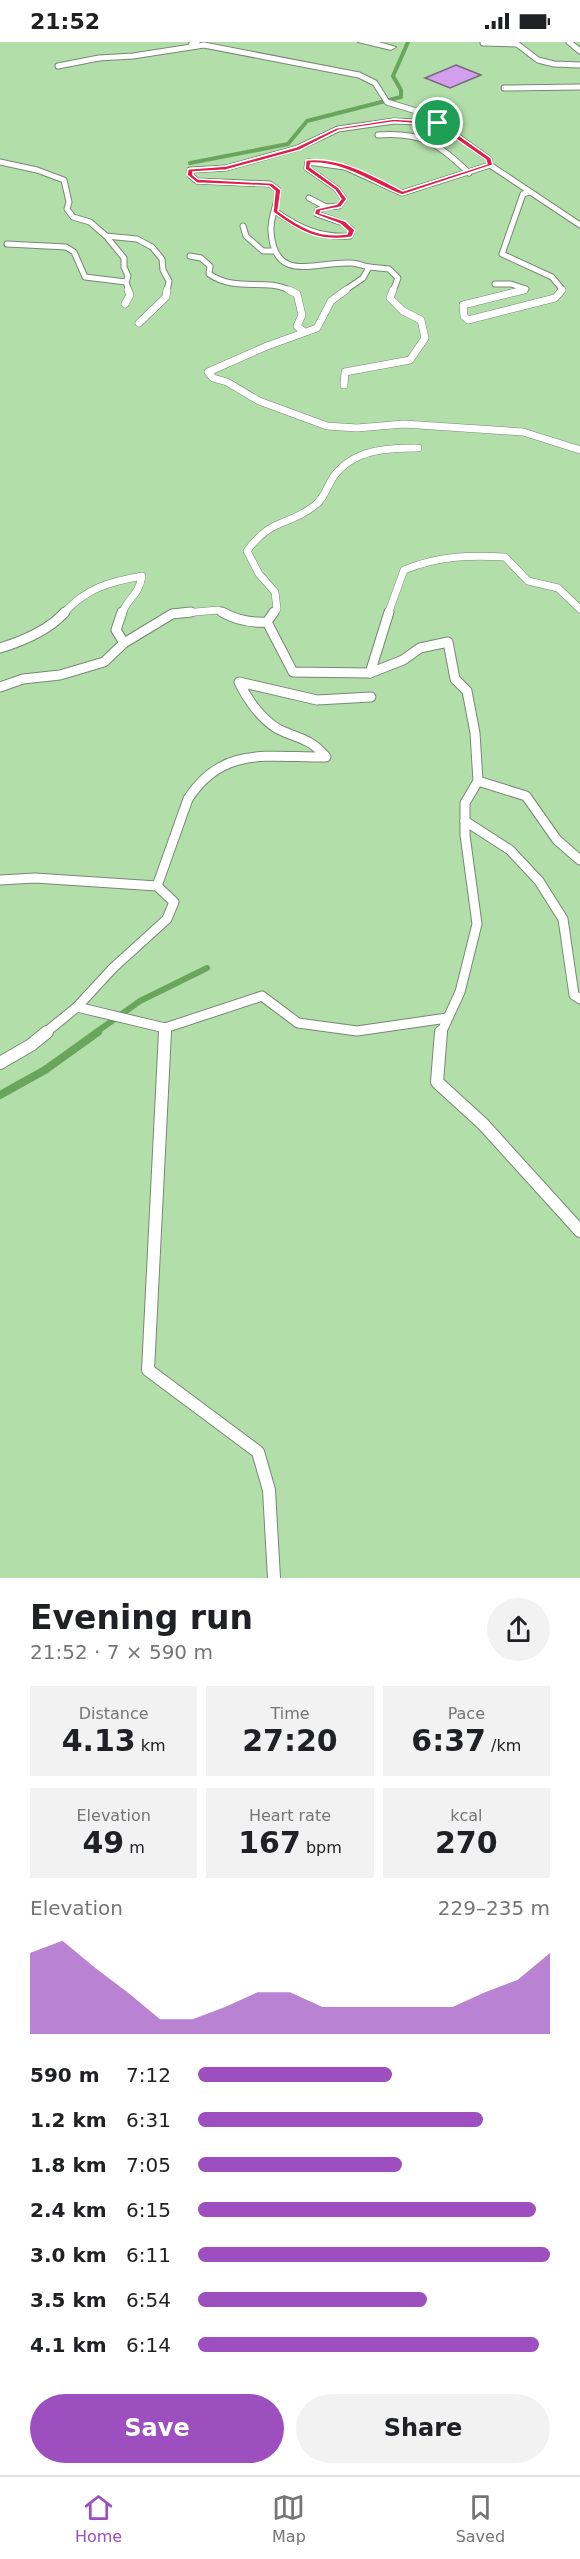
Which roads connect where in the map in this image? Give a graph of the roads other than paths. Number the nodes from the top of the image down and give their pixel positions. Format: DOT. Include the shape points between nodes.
graph roads {
  1 [pos="363,42"];
  2 [pos="569,42"];
  3 [pos="483,43"];
  4 [pos="164,44"];
  5 [pos="194,44"];
  6 [pos="391,47"];
  7 [pos="157,51"];
  8 [pos="580,51"];
  9 [pos="580,65"];
  10 [pos="58,66"];
  11 [pos="580,87"];
  12 [pos="504,88"];
  13 [pos="438,123"];
  14 [pos="378,135"];
  15 [pos="0,162"];
  16 [pos="490,165"];
  17 [pos="469,172"];
  18 [pos="530,192"];
  19 [pos="309,198"];
  20 [pos="326,207"];
  21 [pos="275,211"];
  22 [pos="580,225"];
  23 [pos="243,226"];
  24 [pos="106,236"];
  25 [pos="7,244"];
  26 [pos="275,251"];
  27 [pos="190,256"];
  28 [pos="369,267"];
  29 [pos="126,282"];
  30 [pos="495,284"];
  31 [pos="125,304"];
  32 [pos="139,323"];
  33 [pos="304,332"];
  34 [pos="344,385"];
  35 [pos="418,448"];
  36 [pos="580,450"];
  37 [pos="580,609"];
  38 [pos="267,622"];
  39 [pos="124,643"];
  40 [pos="0,648"];
  41 [pos="370,673"];
  42 [pos="0,687"];
  43 [pos="371,697"];
  44 [pos="478,781"];
  45 [pos="465,821"];
  46 [pos="580,860"];
  47 [pos="0,880"];
  48 [pos="157,886"];
  49 [pos="580,999"];
  50 [pos="77,1007"];
  51 [pos="447,1018"];
  52 [pos="165,1028"];
  53 [pos="0,1063"];
  54 [pos="580,1231"];
  55 [pos="274,1578"];
  1 -- 6 [label="street"];
  2 -- 8 [label="lane"];
  3 -- 9 [label="lane" via="517,44 534,60"];
  4 -- 7 [label="lane"];
  5 -- 7 [label="lane"];
  5 -- 13 [label="lane" via="359,75 375,83 387,102 426,114"];
  7 -- 10 [label="lane"];
  11 -- 12 [label="lane"];
  13 -- 16 [label="lane" via="489,159"];
  13 -- 21 [label="lane" via="394,121 338,129 298,148 226,168 190,170 197,181 270,184 278,190"];
  14 -- 17 [label="lane" via="432,139"];
  15 -- 24 [label="lane" via="64,180 67,209 73,217 90,222"];
  16 -- 17 [label="lane"];
  16 -- 18 [label="lane"];
  17 -- 20 [label="lane" via="402,193 365,174 325,161 308,162 307,168 337,189 344,199 339,206"];
  18 -- 22 [label="lane"];
  18 -- 30 [label="lane" via="522,194 502,254 552,277 562,289 555,298 468,320 463,305 526,289"];
  19 -- 20 [label="lane"];
  20 -- 21 [label="lane" via="317,214 342,223 352,230 350,236 317,236"];
  21 -- 26 [label="lane" via="270,231"];
  23 -- 26 [label="lane" via="246,236 263,251"];
  24 -- 29 [label="lane" via="124,258"];
  24 -- 32 [label="lane" via="137,239 152,247 162,259 169,281 166,297"];
  25 -- 29 [label="lane" via="66,247 74,252 85,277"];
  26 -- 28 [label="lane" via="287,265 304,268 350,263"];
  27 -- 33 [label="lane" via="201,258 210,266 209,274 218,283 287,286 297,294 302,315 297,326"];
  28 -- 33 [label="lane" via="358,285 333,299 318,328"];
  28 -- 34 [label="lane" via="389,269 398,278 390,298 403,311 421,320 425,338 410,360 345,372"];
  29 -- 31 [label="lane" via="130,295"];
  33 -- 36 [label="lane" via="208,372 259,401 327,426 414,425 523,432"];
  35 -- 38 [label="lane" via="383,448 350,460 312,508 272,523 255,540 247,551 259,574 275,592 278,609"];
  37 -- 41 [label="lane" via="558,588 528,581 505,557 463,555 426,560 404,570"];
  38 -- 39 [label="lane" via="234,619 218,610 172,614"];
  38 -- 41 [label="lane" via="293,672"];
  39 -- 40 [label="lane" via="116,630 126,604 139,591 142,576 114,581 78,597 57,621"];
  39 -- 42 [label="lane" via="104,662"];
  41 -- 44 [label="lane" via="403,660 420,648 448,642 455,679 467,691"];
  43 -- 48 [label="lane" via="317,700 239,682 245,696 276,728 313,740 326,757 263,755 235,759 215,768 200,782 183,809 172,851"];
  44 -- 45 [label="lane" via="465,803"];
  44 -- 46 [label="lane" via="526,796 557,840"];
  45 -- 49 [label="lane" via="510,850 539,881 563,919 574,995"];
  45 -- 51 [label="lane" via="477,924 460,992"];
  47 -- 48 [label="lane" via="35,878"];
  48 -- 50 [label="lane" via="174,902 167,919"];
  50 -- 52 [label="lane"];
  50 -- 53 [label="lane" via="31,1045"];
  51 -- 52 [label="lane" via="357,1031 298,1023 262,996"];
  51 -- 54 [label="lane" via="441,1031 437,1082 483,1124"];
  52 -- 55 [label="lane" via="148,1370 258,1452 269,1490"];
}
